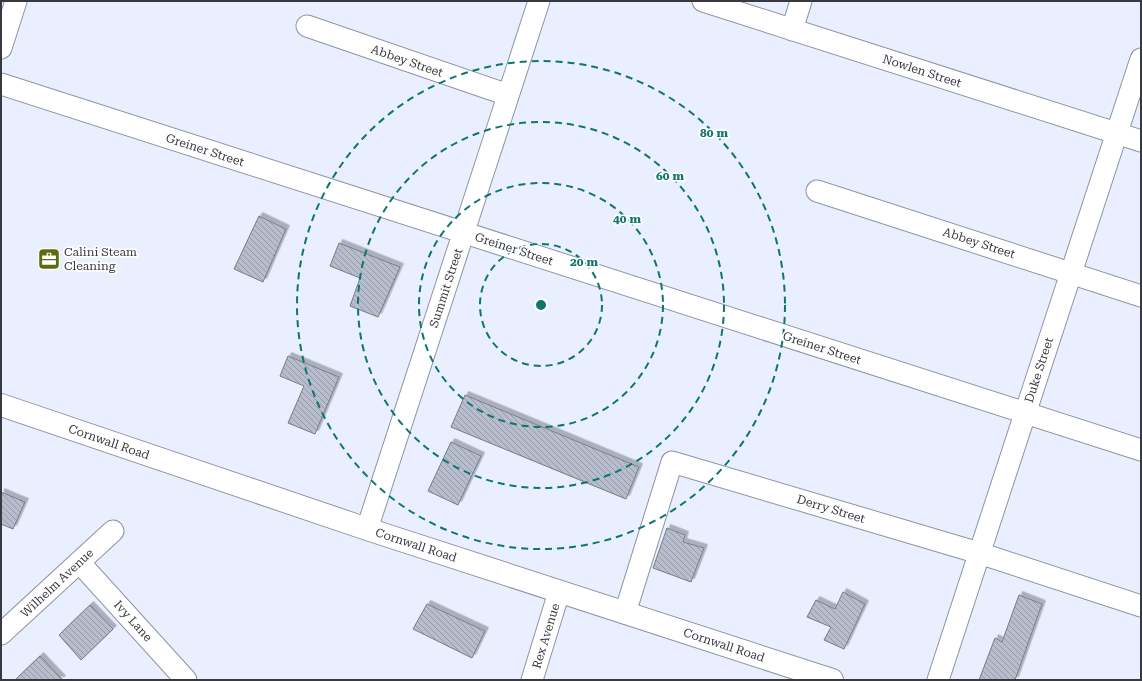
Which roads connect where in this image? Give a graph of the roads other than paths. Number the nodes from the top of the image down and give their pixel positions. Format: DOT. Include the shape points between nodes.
graph roads {
  1 [pos="16,1"];
  2 [pos="539,1"];
  3 [pos="703,1"];
  4 [pos="801,1"];
  5 [pos="306,26"];
  6 [pos="792,30"];
  7 [pos="1,48"];
  8 [pos="1141,59"];
  9 [pos="1,84"];
  10 [pos="508,95"];
  11 [pos="1117,134"];
  12 [pos="1141,141"];
  13 [pos="817,191"];
  14 [pos="464,233"];
  15 [pos="1071,273"];
  16 [pos="1141,296"];
  17 [pos="1,405"];
  18 [pos="1025,413"];
  19 [pos="1141,450"];
  20 [pos="367,529"];
  21 [pos="113,531"];
  22 [pos="979,553"];
  23 [pos="79,562"];
  24 [pos="559,592"];
  25 [pos="1141,606"];
  26 [pos="625,613"];
  27 [pos="1,634"];
  28 [pos="186,680"];
  29 [pos="532,680"];
  30 [pos="832,680"];
  31 [pos="938,680"];
  1 -- 7 [label="street"];
  2 -- 10 [label="street, Summit Street"];
  3 -- 6 [label="street, Nowlen Street"];
  4 -- 6 [label="street"];
  5 -- 10 [label="street, Abbey Street"];
  6 -- 11 [label="street, Nowlen Street"];
  8 -- 11 [label="street, Duke Street"];
  9 -- 14 [label="street, Greiner Street"];
  10 -- 14 [label="street, Summit Street"];
  11 -- 12 [label="street, Nowlen Street"];
  11 -- 15 [label="street, Duke Street"];
  13 -- 15 [label="street, Abbey Street"];
  14 -- 18 [label="street, Greiner Street"];
  14 -- 20 [label="street, Summit Street"];
  15 -- 16 [label="street, Abbey Street"];
  15 -- 18 [label="street, Duke Street"];
  17 -- 20 [label="main road, Cornwall Road"];
  18 -- 19 [label="street, Greiner Street"];
  18 -- 22 [label="street, Duke Street"];
  20 -- 24 [label="main road, Cornwall Road"];
  21 -- 23 [label="street, Wilhelm Avenue"];
  22 -- 25 [label="street, Derry Street"];
  22 -- 26 [label="street, Derry Street" via="672,462"];
  22 -- 31 [label="street, Duke Street"];
  23 -- 27 [label="street, Wilhelm Avenue"];
  23 -- 28 [label="street, Ivy Lane"];
  24 -- 26 [label="main road, Cornwall Road"];
  24 -- 29 [label="street, Rex Avenue"];
  26 -- 30 [label="main road, Cornwall Road"];
}
